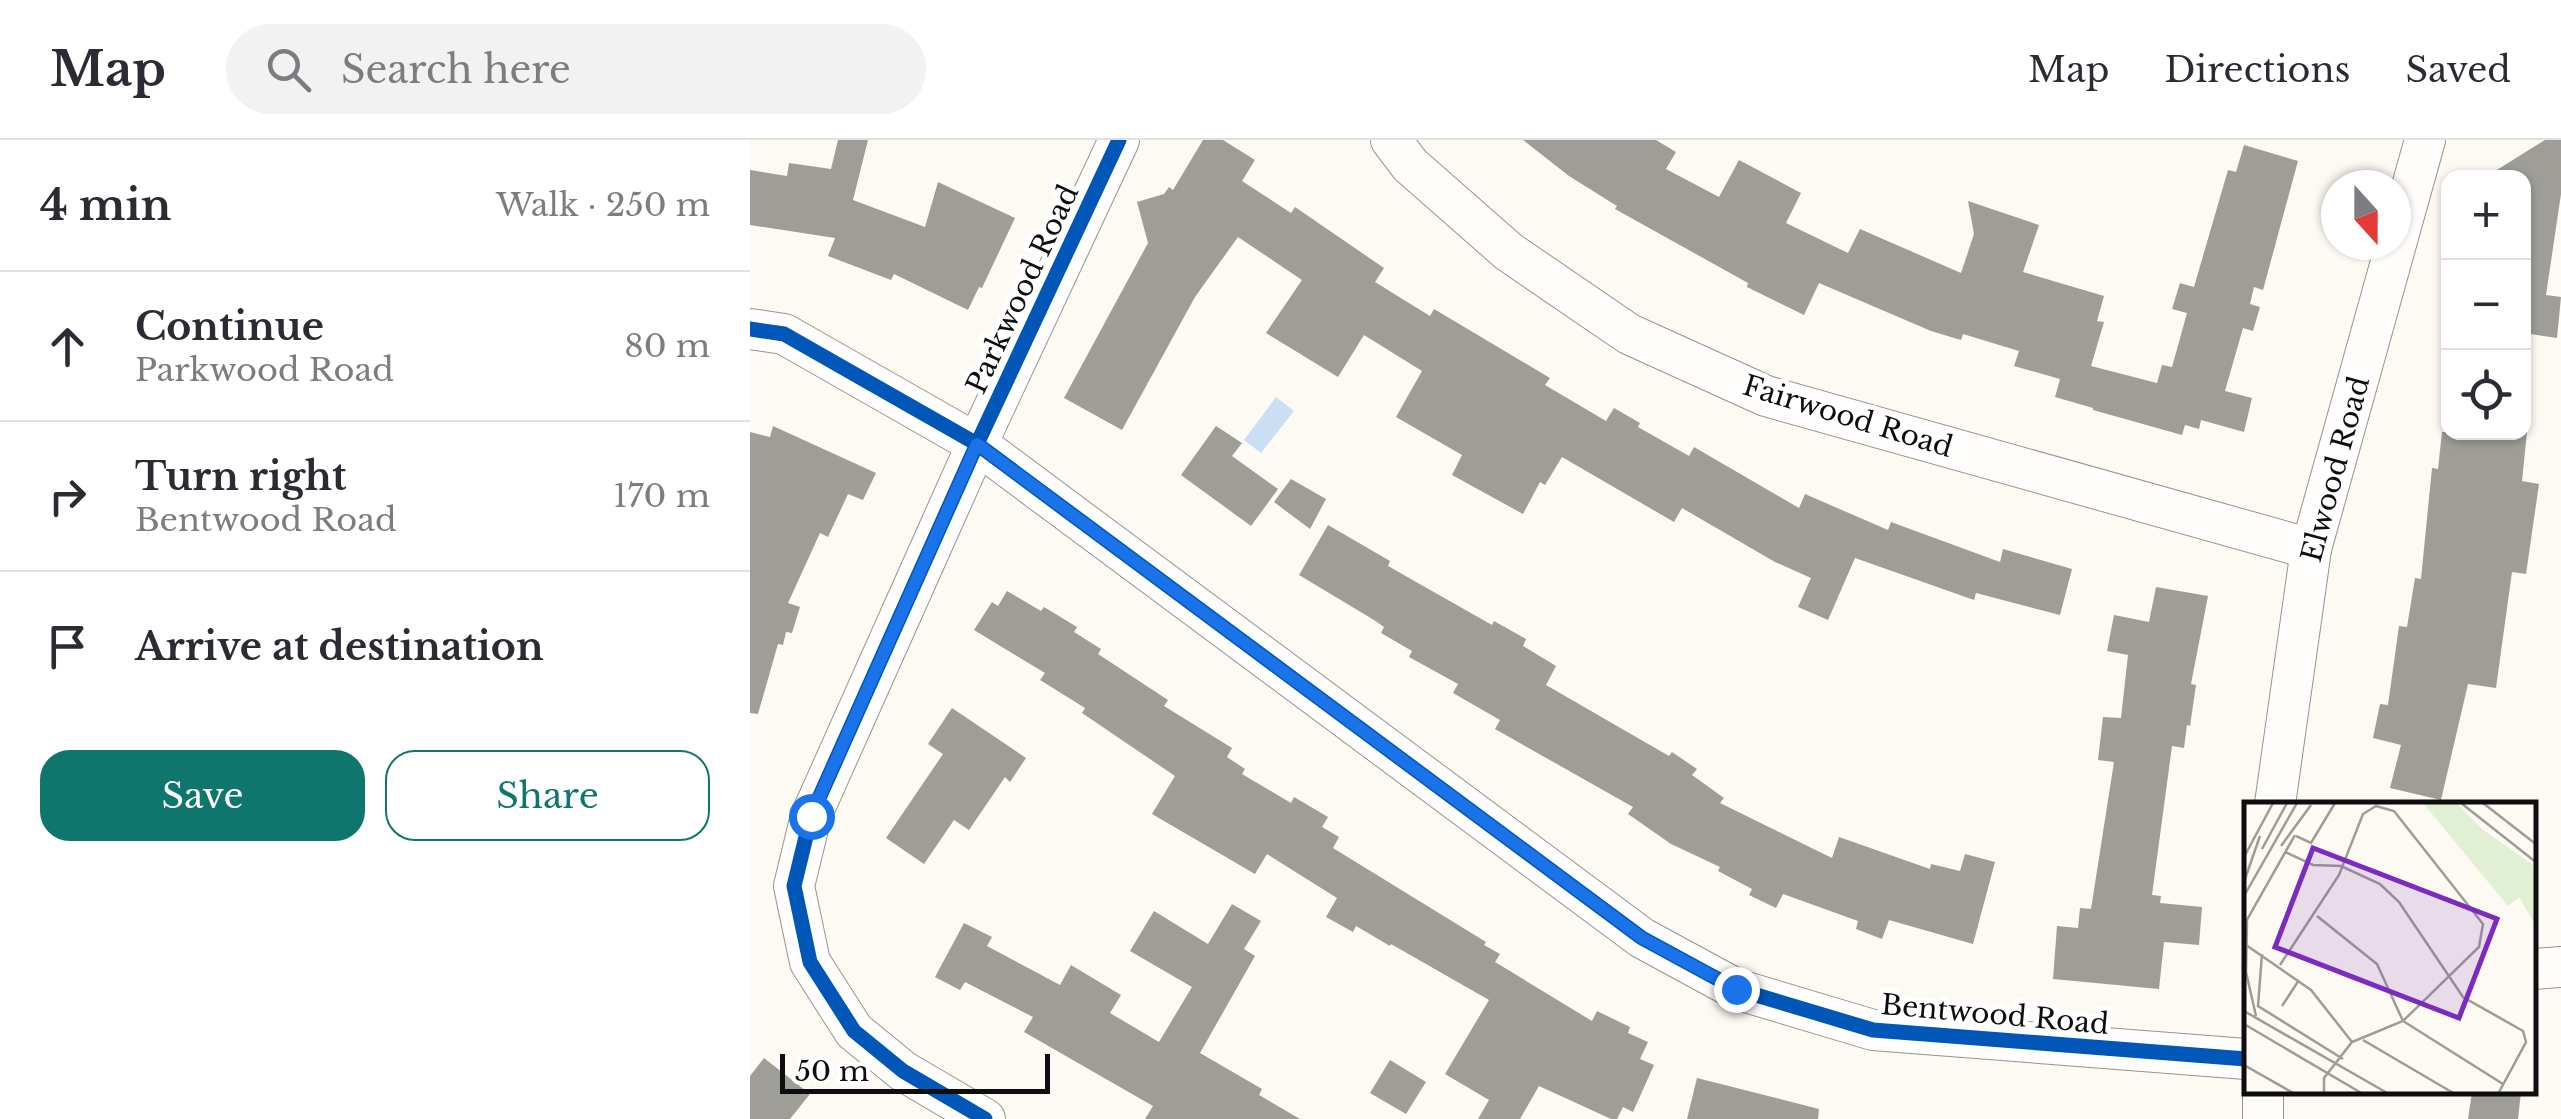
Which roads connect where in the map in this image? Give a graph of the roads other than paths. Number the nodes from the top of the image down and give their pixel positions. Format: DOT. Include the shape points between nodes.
graph roads {
  1 [pos="1119,140"];
  2 [pos="1391,140"];
  3 [pos="2426,140"];
  4 [pos="750,329"];
  5 [pos="977,444"];
  6 [pos="2311,549"];
  7 [pos="2275,802"];
  8 [pos="2561,967"];
  9 [pos="2536,969"];
  10 [pos="2244,1059"];
  11 [pos="985,1119"];
  1 -- 5 [label="street, Parkwood Road"];
  2 -- 6 [label="street, Fairwood Road" via="1509,252 1630,334 1766,396"];
  3 -- 6 [label="street, Elwood Road"];
  4 -- 5 [label="street, Bentwood Road" via="784,334"];
  5 -- 10 [label="street, Bentwood Road" via="1642,938 1736,989 1874,1030"];
  5 -- 11 [label="street, Parkwood Road" via="811,816 794,886 810,962 854,1031 902,1071"];
  6 -- 7 [label="street, Elwood Road"];
  8 -- 9 [label="street"];
}
